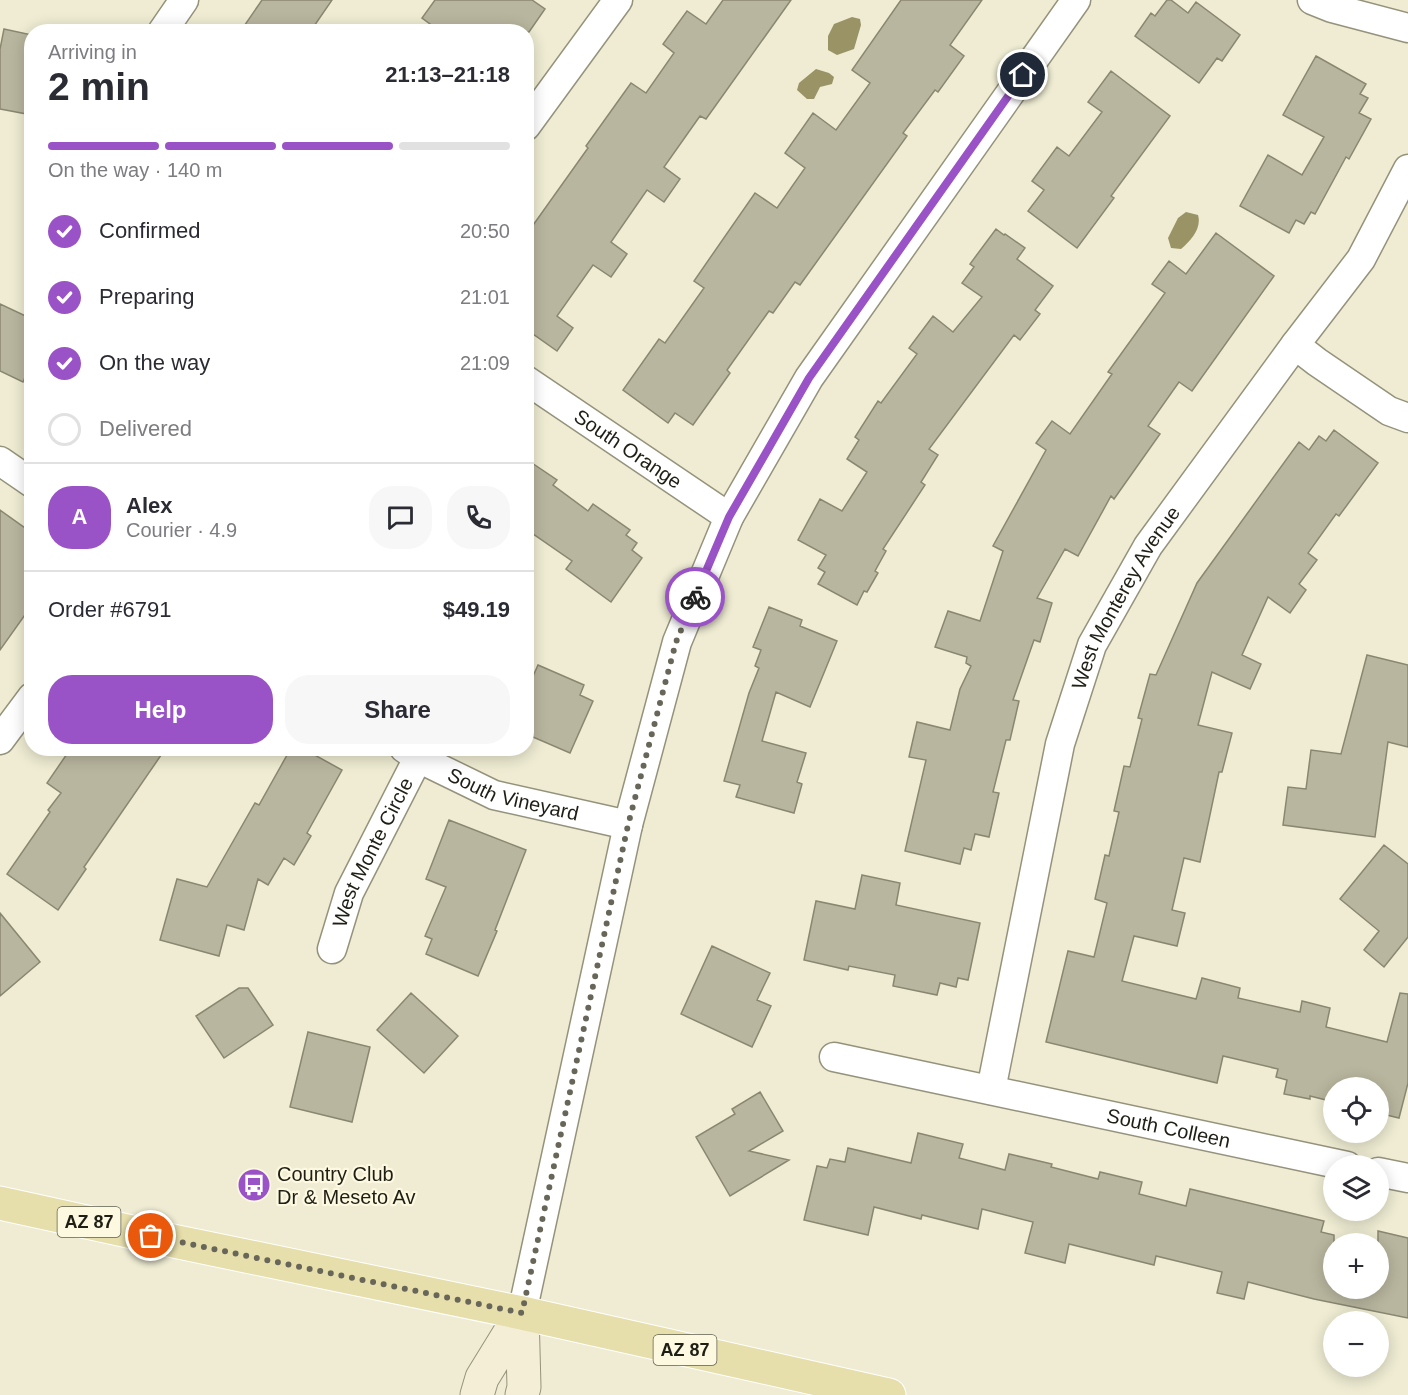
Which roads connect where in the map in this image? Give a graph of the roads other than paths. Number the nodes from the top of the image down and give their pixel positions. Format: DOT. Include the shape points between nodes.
graph roads {
  1 [pos="184,0"];
  2 [pos="618,0"];
  3 [pos="1076,0"];
  4 [pos="1312,0"];
  5 [pos="168,24"];
  6 [pos="1408,28"];
  7 [pos="534,115"];
  8 [pos="1408,169"];
  9 [pos="1295,345"];
  10 [pos="534,385"];
  11 [pos="1408,418"];
  12 [pos="0,461"];
  13 [pos="24,478"];
  14 [pos="729,517"];
  15 [pos="24,708"];
  16 [pos="0,740"];
  17 [pos="410,756"];
  18 [pos="417,756"];
  19 [pos="628,825"];
  20 [pos="332,949"];
  21 [pos="834,1057"];
  22 [pos="991,1090"];
  23 [pos="1323,1161"];
  24 [pos="1389,1174"];
  25 [pos="1408,1178"];
  26 [pos="0,1203"];
  27 [pos="522,1313"];
  28 [pos="477,1395"];
  29 [pos="522,1395"];
  30 [pos="889,1395"];
  1 -- 5 [label="street"];
  2 -- 7 [label="street"];
  3 -- 14 [label="street" via="809,378"];
  4 -- 6 [label="street"];
  8 -- 9 [label="street, West Monterey Avenue" via="1361,259"];
  9 -- 11 [label="street" via="1389,411"];
  9 -- 22 [label="street, West Monterey Avenue" via="1148,546 1092,645 1060,744"];
  10 -- 14 [label="street, South Orange"];
  12 -- 13 [label="street"];
  14 -- 19 [label="street" via="676,642"];
  15 -- 16 [label="street"];
  17 -- 20 [label="street, West Monte Circle" via="349,893"];
  18 -- 19 [label="street, South Vineyard" via="494,795"];
  19 -- 27 [label="street"];
  21 -- 22 [label="street, South Colleen"];
  22 -- 23 [label="street, South Colleen"];
  24 -- 25 [label="street"];
  26 -- 27 [label="main road, AZ 87"];
  27 -- 28 [label="street" via="482,1378"];
  27 -- 29 [label="street"];
  27 -- 30 [label="main road, AZ 87"];
}
